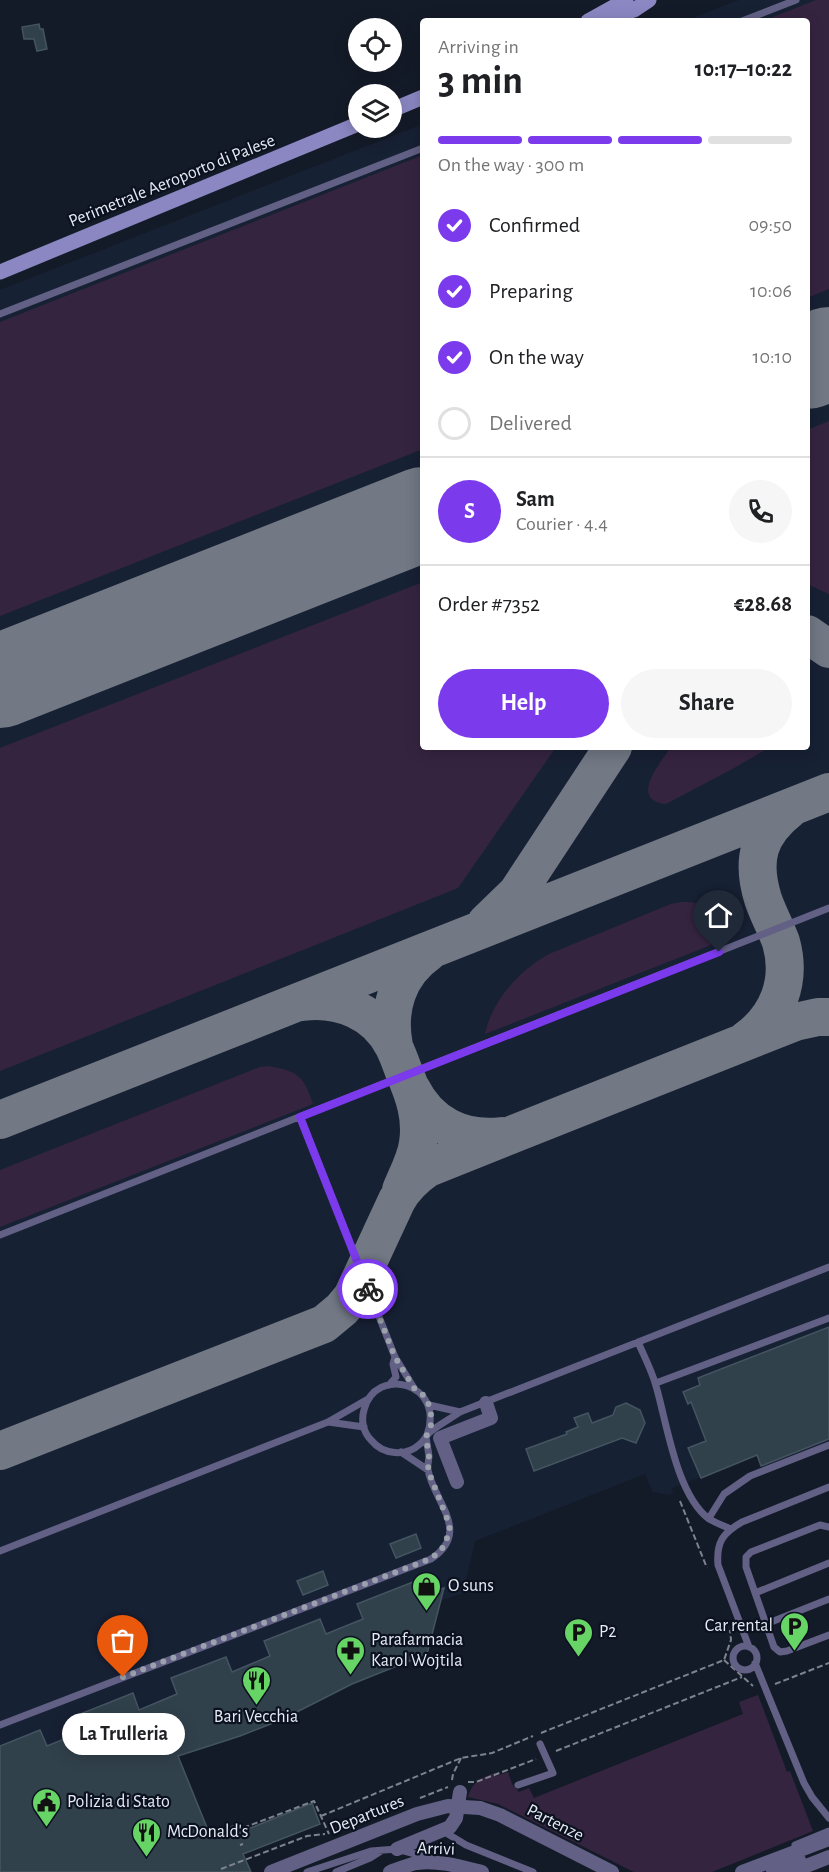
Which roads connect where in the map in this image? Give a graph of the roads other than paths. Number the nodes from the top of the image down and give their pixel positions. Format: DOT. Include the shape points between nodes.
graph roads {
  1 [pos="610,0"];
  2 [pos="626,0"];
  3 [pos="649,0"];
  4 [pos="796,0"];
  5 [pos="585,18"];
  6 [pos="593,18"];
  7 [pos="611,18"];
  8 [pos="750,18"];
  9 [pos="420,98"];
  10 [pos="402,106"];
  11 [pos="348,128"];
  12 [pos="420,149"];
  13 [pos="0,272"];
  14 [pos="0,314"];
  15 [pos="829,908"];
  16 [pos="300,1117"];
  17 [pos="0,1235"];
  18 [pos="829,1267"];
  19 [pos="829,1318"];
  20 [pos="638,1342"];
  21 [pos="395,1357"];
  22 [pos="656,1383"];
  23 [pos="389,1385"];
  24 [pos="414,1388"];
  25 [pos="368,1399"];
  26 [pos="486,1403"];
  27 [pos="429,1405"];
  28 [pos="460,1412"];
  29 [pos="328,1422"];
  30 [pos="363,1428"];
  31 [pos="427,1436"];
  32 [pos="829,1445"];
  33 [pos="402,1452"];
  34 [pos="428,1470"];
  35 [pos="457,1482"];
  36 [pos="829,1487"];
  37 [pos="709,1518"];
  38 [pos="829,1527"];
  39 [pos="730,1529"];
  40 [pos="0,1551"];
  41 [pos="829,1563"];
  42 [pos="755,1593"];
  43 [pos="829,1599"];
  44 [pos="766,1623"];
  45 [pos="829,1635"];
  46 [pos="749,1647"];
  47 [pos="755,1663"];
  48 [pos="0,1725"];
  49 [pos="540,1744"];
  50 [pos="459,1784"];
  51 [pos="518,1785"];
  52 [pos="480,1808"];
  53 [pos="829,1818"];
  54 [pos="441,1830"];
  55 [pos="829,1831"];
  56 [pos="390,1849"];
  57 [pos="828,1849"];
  58 [pos="455,1866"];
  59 [pos="748,1870"];
  60 [pos="271,1872"];
  61 [pos="307,1872"];
  62 [pos="336,1872"];
  63 [pos="390,1872"];
  64 [pos="482,1872"];
  65 [pos="533,1872"];
  66 [pos="612,1872"];
  67 [pos="773,1872"];
  68 [pos="791,1872"];
  1 -- 5 [label="street"];
  2 -- 6 [label="street"];
  3 -- 7 [label="street"];
  4 -- 8 [label="lane"];
  9 -- 10 [label="street"];
  11 -- 13 [label="street, Perimetrale Aeroporto di Palese"];
  12 -- 14 [label="lane"];
  15 -- 16 [label="lane"];
  16 -- 17 [label="lane"];
  16 -- 21 [label="lane"];
  18 -- 20 [label="lane"];
  19 -- 22 [label="lane"];
  20 -- 22 [label="lane"];
  20 -- 26 [label="lane"];
  21 -- 23 [label="lane" via="396,1377"];
  21 -- 24 [label="lane"];
  22 -- 37 [label="lane" via="673,1456 693,1499"];
  23 -- 24 [label="lane"];
  23 -- 25 [label="lane"];
  24 -- 27 [label="lane"];
  25 -- 29 [label="lane"];
  25 -- 30 [label="lane"];
  26 -- 28 [label="lane"];
  26 -- 35 [label="street" via="491,1418 440,1438"];
  27 -- 28 [label="lane"];
  27 -- 31 [label="lane" via="431,1425"];
  28 -- 31 [label="lane"];
  29 -- 30 [label="lane"];
  29 -- 40 [label="lane"];
  30 -- 33 [label="lane" via="382,1449"];
  31 -- 33 [label="lane" via="419,1445"];
  31 -- 34 [label="lane"];
  32 -- 37 [label="lane" via="750,1476 724,1494"];
  33 -- 34 [label="lane"];
  34 -- 48 [label="lane" via="450,1530 444,1546 430,1559"];
  36 -- 39 [label="lane"];
  37 -- 39 [label="lane"];
  38 -- 42 [label="lane" via="820,1525 751,1552 746,1557 746,1567"];
  39 -- 46 [label="lane" via="717,1554"];
  41 -- 42 [label="lane"];
  42 -- 44 [label="lane"];
  43 -- 44 [label="lane"];
  44 -- 45 [label="lane" via="774,1647 780,1652"];
  46 -- 47 [label="lane" via="755,1652"];
  46 -- 47 [label="lane" via="735,1652 734,1663 746,1670"];
  47 -- 53 [label="lane" via="804,1783"];
  49 -- 51 [label="lane" via="552,1773"];
  50 -- 54 [label="street" via="456,1818 450,1827"];
  52 -- 60 [label="street, Departures, bridge" via="448,1806 417,1814"];
  52 -- 66 [label="street, Partenze"];
  54 -- 56 [label="street"];
  54 -- 65 [label="lane" via="466,1845"];
  55 -- 59 [label="lane" via="761,1859"];
  56 -- 58 [label="lane"];
  56 -- 61 [label="lane" via="371,1851"];
  56 -- 62 [label="lane"];
  57 -- 59 [label="street"];
  57 -- 67 [label="street"];
  57 -- 68 [label="street"];
  58 -- 63 [label="street, Arrivi" via="421,1863"];
  58 -- 64 [label="street, Arrivi"];
}
